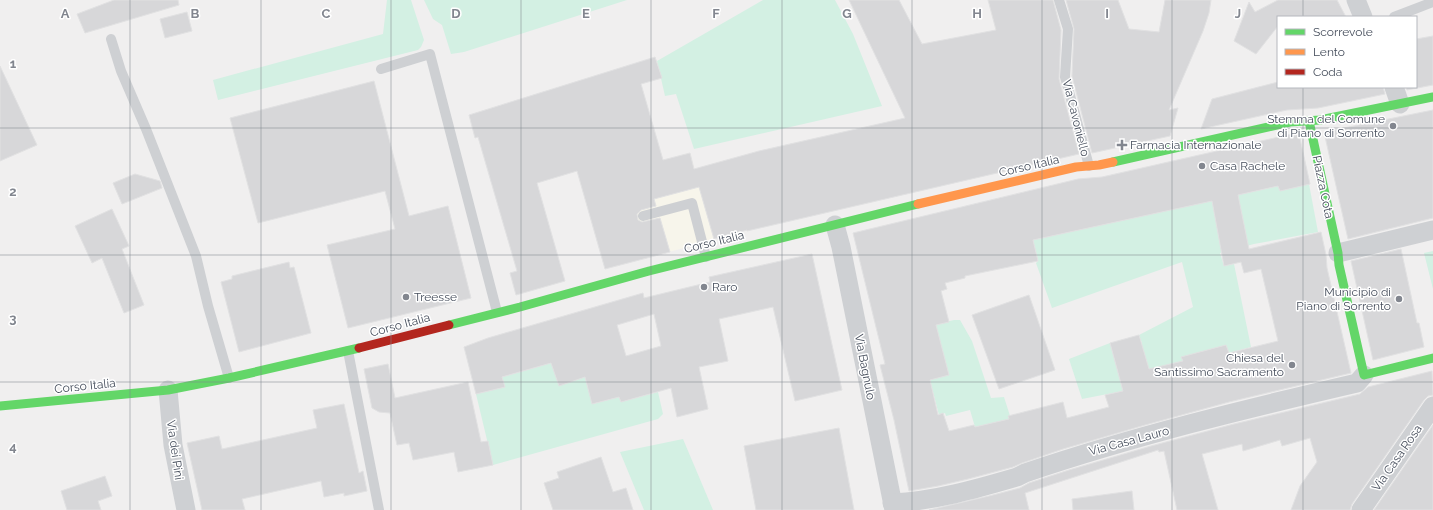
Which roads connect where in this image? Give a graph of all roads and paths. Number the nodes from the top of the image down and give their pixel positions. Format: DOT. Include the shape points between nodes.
graph roads {
  1 [pos="1059,0"];
  2 [pos="1356,0"];
  3 [pos="1433,2"];
  4 [pos="1363,16"];
  5 [pos="1397,16"];
  6 [pos="111,39"];
  7 [pos="381,69"];
  8 [pos="1397,95"];
  9 [pos="1433,97"];
  10 [pos="1309,121"];
  11 [pos="1089,166"];
  12 [pos="643,216"];
  13 [pos="835,225"];
  14 [pos="1433,230"];
  15 [pos="1338,253"];
  16 [pos="706,257"];
  17 [pos="497,312"];
  18 [pos="348,351"];
  19 [pos="1433,358"];
  20 [pos="1364,375"];
  21 [pos="229,378"];
  22 [pos="168,390"];
  23 [pos="0,406"];
  24 [pos="1433,406"];
  25 [pos="893,507"];
  26 [pos="186,510"];
  27 [pos="379,510"];
  28 [pos="1361,510"];
  1 -- 11 [label="lane, Via Cavoniello" via="1068,30 1065,77"];
  2 -- 4 [label="street"];
  3 -- 5 [label="lane"];
  6 -- 21 [label="lane" via="121,71 196,256"];
  7 -- 17 [label="lane" via="430,54"];
  8 -- 9 [label="main road, Corso Italia"];
  8 -- 10 [label="main road, Corso Italia" via="1320,120"];
  10 -- 11 [label="main road, Corso Italia" via="1290,122"];
  10 -- 15 [label="main road, Piazza Cota"];
  11 -- 13 [label="main road, Corso Italia" via="885,211"];
  12 -- 16 [label="lane" via="692,203"];
  13 -- 16 [label="main road, Corso Italia"];
  13 -- 25 [label="street, Via Bagnulo"];
  14 -- 15 [label="street"];
  15 -- 20 [label="main road, Piazza Cota"];
  16 -- 17 [label="main road, Corso Italia"];
  17 -- 18 [label="main road, Corso Italia"];
  18 -- 21 [label="main road, Corso Italia"];
  18 -- 27 [label="lane"];
  19 -- 20 [label="main road"];
  20 -- 25 [label="street, Via Casa Lauro" via="1357,383 1102,448 962,493"];
  21 -- 22 [label="main road, Corso Italia"];
  22 -- 23 [label="main road, Corso Italia"];
  22 -- 26 [label="street, Via dei Pini" via="173,446"];
  24 -- 28 [label="street, Via Casa Rosa"];
}
